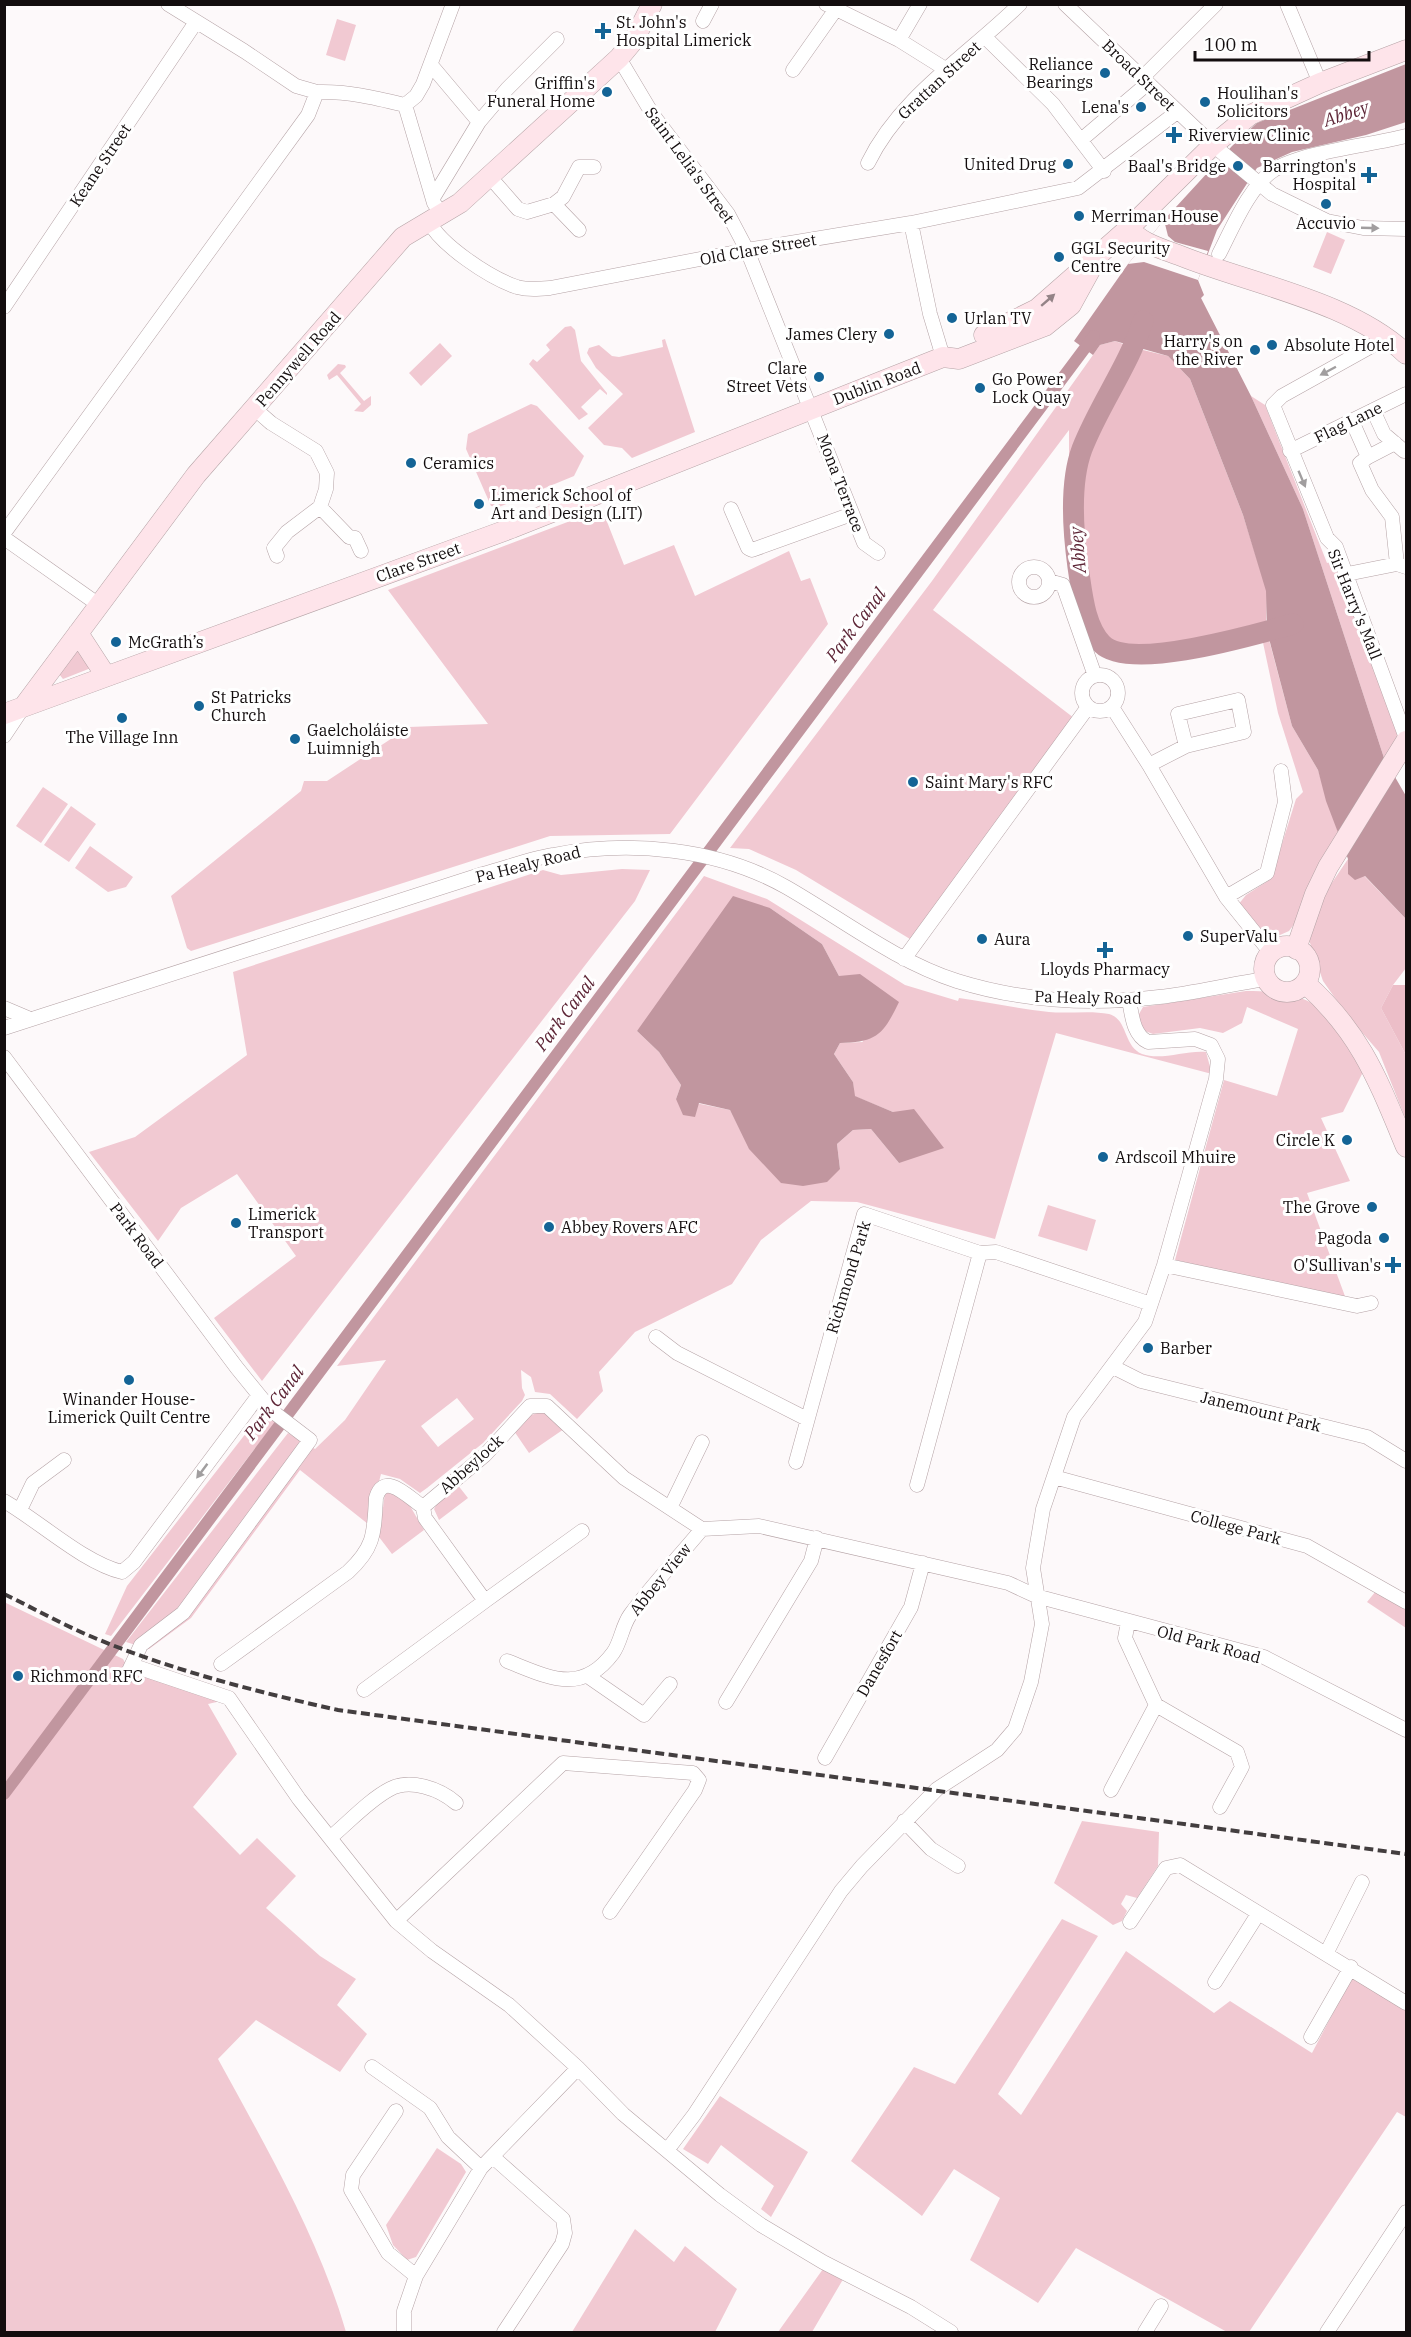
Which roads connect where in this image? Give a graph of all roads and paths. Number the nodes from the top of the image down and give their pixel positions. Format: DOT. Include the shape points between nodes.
graph roads {
  1 [pos="453,4"];
  2 [pos="652,4"];
  3 [pos="712,4"];
  4 [pos="920,4"];
  5 [pos="1020,4"];
  6 [pos="1065,4"];
  7 [pos="1216,4"];
  8 [pos="1287,4"];
  9 [pos="173,8"];
  10 [pos="842,8"];
  11 [pos="703,21"];
  12 [pos="196,22"];
  13 [pos="986,38"];
  14 [pos="558,39"];
  15 [pos="899,40"];
  16 [pos="1407,50"];
  17 [pos="619,58"];
  18 [pos="431,65"];
  19 [pos="794,70"];
  20 [pos="947,70"];
  21 [pos="1144,82"];
  22 [pos="1320,83"];
  23 [pos="317,92"];
  24 [pos="405,105"];
  25 [pos="1177,112"];
  26 [pos="479,122"];
  27 [pos="1407,136"];
  28 [pos="1081,141"];
  29 [pos="1218,149"];
  30 [pos="868,163"];
  31 [pos="594,167"];
  32 [pos="1104,171"];
  33 [pos="490,177"];
  34 [pos="1257,183"];
  35 [pos="554,204"];
  36 [pos="434,210"];
  37 [pos="911,223"];
  38 [pos="1407,229"];
  39 [pos="579,230"];
  40 [pos="1136,234"];
  41 [pos="747,250"];
  42 [pos="1213,260"];
  43 [pos="4,307"];
  44 [pos="1358,322"];
  45 [pos="1379,342"];
  46 [pos="1407,354"];
  47 [pos="943,357"];
  48 [pos="1407,367"];
  49 [pos="1407,394"];
  50 [pos="255,409"];
  51 [pos="810,409"];
  52 [pos="1373,410"];
  53 [pos="1352,421"];
  54 [pos="1401,446"];
  55 [pos="1290,451"];
  56 [pos="1368,458"];
  57 [pos="320,507"];
  58 [pos="731,509"];
  59 [pos="852,514"];
  60 [pos="4,533"];
  61 [pos="4,538"];
  62 [pos="361,551"];
  63 [pos="878,553"];
  64 [pos="277,556"];
  65 [pos="1402,565"];
  66 [pos="1347,574"];
  67 [pos="1049,581"];
  68 [pos="99,605"];
  69 [pos="78,633"];
  70 [pos="106,676"];
  71 [pos="1095,676"];
  72 [pos="24,706"];
  73 [pos="1088,707"];
  74 [pos="1112,707"];
  75 [pos="4,714"];
  76 [pos="4,736"];
  77 [pos="1407,740"];
  78 [pos="1186,746"];
  79 [pos="1149,765"];
  80 [pos="1281,771"];
  81 [pos="1226,897"];
  82 [pos="1296,949"];
  83 [pos="1271,953"];
  84 [pos="904,959"];
  85 [pos="1266,979"];
  86 [pos="1305,983"];
  87 [pos="1129,1000"];
  88 [pos="4,1008"];
  89 [pos="30,1018"];
  90 [pos="4,1028"];
  91 [pos="4,1057"];
  92 [pos="1407,1147"];
  93 [pos="981,1252"];
  94 [pos="1164,1265"];
  95 [pos="1371,1303"];
  96 [pos="1151,1304"];
  97 [pos="656,1337"];
  98 [pos="1113,1367"];
  99 [pos="259,1395"];
  100 [pos="807,1419"];
  101 [pos="702,1442"];
  102 [pos="64,1460"];
  103 [pos="795,1461"];
  104 [pos="1407,1461"];
  105 [pos="1054,1477"];
  106 [pos="917,1485"];
  107 [pos="4,1501"];
  108 [pos="423,1507"];
  109 [pos="670,1508"];
  110 [pos="20,1510"];
  111 [pos="702,1529"];
  112 [pos="582,1531"];
  113 [pos="817,1538"];
  114 [pos="923,1563"];
  115 [pos="1036,1596"];
  116 [pos="485,1601"];
  117 [pos="1407,1602"];
  118 [pos="1128,1622"];
  119 [pos="507,1661"];
  120 [pos="134,1662"];
  121 [pos="221,1664"];
  122 [pos="126,1677"];
  123 [pos="589,1677"];
  124 [pos="670,1684"];
  125 [pos="364,1690"];
  126 [pos="726,1702"];
  127 [pos="1156,1705"];
  128 [pos="1407,1730"];
  129 [pos="825,1758"];
  130 [pos="1111,1790"];
  131 [pos="456,1803"];
  132 [pos="1220,1807"];
  133 [pos="904,1821"];
  134 [pos="331,1837"];
  135 [pos="958,1866"];
  136 [pos="1362,1882"];
  137 [pos="610,1912"];
  138 [pos="1258,1914"];
  139 [pos="396,1921"];
  140 [pos="1130,1922"];
  141 [pos="1327,1952"];
  142 [pos="1351,1968"];
  143 [pos="1215,1982"];
  144 [pos="1407,2002"];
  145 [pos="1311,2037"];
  146 [pos="372,2067"];
  147 [pos="578,2068"];
  148 [pos="396,2111"];
  149 [pos="668,2150"];
  150 [pos="493,2157"];
  151 [pos="481,2168"];
  152 [pos="1404,2219"];
  153 [pos="416,2276"];
  154 [pos="1161,2306"];
  155 [pos="947,2331"];
  156 [pos="404,2332"];
  157 [pos="504,2332"];
  158 [pos="1145,2332"];
  159 [pos="1327,2332"];
  1 -- 18 [label="street"];
  2 -- 17 [label="main road, Pennywell Road" via="634,40"];
  3 -- 11 [label="street"];
  4 -- 15 [label="street"];
  5 -- 13 [label="street, Grattan Street"];
  6 -- 21 [label="street, Broad Street"];
  7 -- 21 [label="street"];
  8 -- 22 [label="street"];
  9 -- 12 [label="street"];
  10 -- 15 [label="street"];
  10 -- 19 [label="street"];
  12 -- 23 [label="street" via="296,86"];
  12 -- 43 [label="street, Keane Street"];
  13 -- 20 [label="street, Grattan Street"];
  13 -- 28 [label="street" via="1053,104"];
  14 -- 26 [label="street"];
  15 -- 20 [label="street"];
  16 -- 22 [label="main road, Dublin Road"];
  17 -- 33 [label="main road, Pennywell Road"];
  17 -- 41 [label="street, Saint Lelia's Street" via="653,116 728,213"];
  18 -- 24 [label="street" via="416,96"];
  18 -- 26 [label="street"];
  20 -- 30 [label="street, Grattan Street" via="879,140"];
  21 -- 25 [label="street, Broad Street"];
  21 -- 28 [label="street"];
  22 -- 29 [label="main road, Dublin Road" via="1250,115"];
  23 -- 24 [label="street" via="367,95"];
  23 -- 60 [label="street" via="308,115"];
  24 -- 36 [label="street"];
  25 -- 29 [label="street, Broad Street"];
  25 -- 32 [label="street"];
  26 -- 36 [label="street"];
  27 -- 34 [label="street" via="1297,160"];
  28 -- 32 [label="street"];
  29 -- 34 [label="street"];
  29 -- 40 [label="main road, Dublin Road"];
  31 -- 35 [label="street" via="579,167"];
  32 -- 37 [label="street, Old Clare Street" via="1078,188"];
  33 -- 35 [label="street" via="526,212"];
  33 -- 36 [label="main road, Pennywell Road" via="460,203"];
  34 -- 38 [label="street, one-way" via="1288,204 1327,221 1346,226"];
  34 -- 42 [label="street"];
  35 -- 39 [label="street"];
  36 -- 41 [label="street, Old Clare Street" via="439,237 517,287 532,289"];
  36 -- 50 [label="main road, Pennywell Road" via="403,237"];
  37 -- 41 [label="street, Old Clare Street"];
  37 -- 47 [label="street"];
  40 -- 42 [label="main road"];
  40 -- 47 [label="main road, Dublin Road" via="1099,254 1021,320 950,349"];
  41 -- 51 [label="street, Saint Lelia's Street"];
  42 -- 44 [label="main road"];
  44 -- 45 [label="main road"];
  44 -- 46 [label="main road" via="1390,338"];
  45 -- 48 [label="main road"];
  45 -- 55 [label="street, Sir Harry's Mall, one-way" via="1282,396 1273,405"];
  47 -- 51 [label="main road, Dublin Road"];
  49 -- 52 [label="street, Flag Lane"];
  50 -- 57 [label="street" via="304,442 323,462 326,489"];
  50 -- 68 [label="main road, Pennywell Road" via="196,475"];
  51 -- 59 [label="street, Mona Terrace"];
  51 -- 70 [label="main road, Clare Street" via="512,528"];
  52 -- 53 [label="street, Flag Lane"];
  52 -- 54 [label="street" via="1384,434"];
  53 -- 55 [label="street, Flag Lane"];
  53 -- 56 [label="street"];
  54 -- 56 [label="street"];
  55 -- 66 [label="street, Sir Harry's Mall, one-way" via="1327,538 1336,547"];
  56 -- 65 [label="street" via="1360,463 1372,490 1392,518"];
  57 -- 62 [label="street" via="349,537 355,538"];
  57 -- 64 [label="street" via="287,532 274,548"];
  58 -- 59 [label="street" via="752,550"];
  59 -- 63 [label="street, Mona Terrace" via="864,543"];
  61 -- 68 [label="street"];
  65 -- 66 [label="street"];
  66 -- 77 [label="street, Sir Harry's Mall"];
  67 -- 71 [label="street" via="1063,585"];
  68 -- 69 [label="main road, Pennywell Road"];
  69 -- 70 [label="main road"];
  69 -- 72 [label="main road, Pennywell Road"];
  70 -- 72 [label="main road, Clare Street"];
  71 -- 73 [label="street" via="1086,682 1082,692"];
  71 -- 74 [label="street" via="1108,677 1116,685 1118,697"];
  72 -- 75 [label="main road"];
  72 -- 76 [label="street"];
  73 -- 74 [label="street" via="1097,711"];
  73 -- 84 [label="street"];
  74 -- 79 [label="street"];
  77 -- 82 [label="main road" via="1314,894"];
  78 -- 78 [label="street" via="1178,714 1238,700 1244,732"];
  78 -- 79 [label="street"];
  79 -- 81 [label="street"];
  80 -- 81 [label="street" via="1286,802 1267,873"];
  81 -- 83 [label="street"];
  82 -- 83 [label="main road" via="1283,947"];
  82 -- 86 [label="main road" via="1309,964"];
  83 -- 85 [label="main road" via="1264,965"];
  84 -- 87 [label="street, Pa Healy Road" via="1002,992 1062,1000"];
  84 -- 89 [label="street, Pa Healy Road" via="786,887 735,865 674,851 586,850 483,874"];
  85 -- 86 [label="main road" via="1284,992 1292,992"];
  85 -- 87 [label="street, Pa Healy Road"];
  86 -- 92 [label="main road" via="1347,1025 1369,1061"];
  87 -- 94 [label="street" via="1134,1023 1143,1039 1195,1039 1211,1045 1218,1059 1216,1079"];
  88 -- 89 [label="street"];
  89 -- 90 [label="street, Pa Healy Road"];
  91 -- 99 [label="street, Park Road"];
  93 -- 96 [label="street, Richmond Park" via="996,1252"];
  93 -- 100 [label="street, Richmond Park" via="864,1214"];
  93 -- 106 [label="street"];
  94 -- 95 [label="street" via="1357,1306"];
  94 -- 96 [label="street"];
  96 -- 98 [label="street" via="1135,1338"];
  97 -- 100 [label="street" via="677,1353"];
  98 -- 104 [label="street, Janemount Park" via="1141,1381 1367,1437"];
  98 -- 105 [label="street" via="1074,1417"];
  99 -- 110 [label="street, one-way" via="134,1562 122,1572 93,1558"];
  99 -- 120 [label="street, Park Road" via="272,1411 310,1440 183,1613 141,1645"];
  100 -- 103 [label="street, Richmond Park"];
  101 -- 109 [label="street"];
  102 -- 110 [label="street" via="33,1483"];
  105 -- 115 [label="street" via="1043,1509 1033,1568"];
  105 -- 117 [label="street, College Park" via="1307,1546"];
  107 -- 110 [label="street"];
  108 -- 109 [label="street, Abbeylock" via="485,1455 530,1407 547,1406 624,1478"];
  108 -- 116 [label="street" via="425,1518"];
  108 -- 121 [label="street" via="392,1485 384,1486 378,1491 370,1546 362,1558"];
  109 -- 111 [label="street, Abbeylock"];
  111 -- 113 [label="street" via="759,1526"];
  111 -- 123 [label="street, Abbey View" via="628,1617 614,1652"];
  112 -- 116 [label="street"];
  113 -- 114 [label="street"];
  113 -- 126 [label="street" via="811,1561"];
  114 -- 115 [label="street" via="1008,1583"];
  114 -- 129 [label="street, Danesfort" via="911,1607"];
  115 -- 118 [label="street, Old Park Road"];
  115 -- 133 [label="street" via="1042,1624 1031,1682 1015,1729 997,1750 937,1789"];
  116 -- 125 [label="street"];
  118 -- 127 [label="street" via="1125,1638"];
  118 -- 128 [label="street, Old Park Road" via="1264,1657"];
  119 -- 123 [label="street" via="546,1677 568,1681"];
  120 -- 122 [label="street"];
  120 -- 134 [label="street" via="137,1667 229,1698 299,1799"];
  123 -- 124 [label="street" via="644,1715"];
  127 -- 130 [label="street"];
  127 -- 132 [label="street" via="1237,1752 1242,1767"];
  131 -- 134 [label="street" via="420,1786 391,1788"];
  133 -- 135 [label="street" via="931,1849"];
  133 -- 149 [label="street" via="841,1891"];
  134 -- 139 [label="street"];
  136 -- 141 [label="street"];
  137 -- 139 [label="street" via="695,1790 699,1780 693,1773 563,1763"];
  138 -- 140 [label="street" via="1180,1865 1166,1868"];
  138 -- 141 [label="street"];
  138 -- 143 [label="street"];
  139 -- 147 [label="street" via="508,2006"];
  141 -- 142 [label="street"];
  142 -- 144 [label="street"];
  142 -- 145 [label="street"];
  146 -- 151 [label="street" via="430,2108 448,2137"];
  147 -- 149 [label="street" via="622,2114"];
  147 -- 150 [label="street"];
  148 -- 153 [label="street" via="353,2175 351,2190 388,2253"];
  149 -- 155 [label="street" via="761,2225"];
  150 -- 151 [label="street"];
  150 -- 157 [label="street" via="563,2219 565,2233 562,2244"];
  151 -- 153 [label="street"];
  152 -- 159 [label="street"];
  153 -- 156 [label="street" via="404,2312"];
  154 -- 158 [label="street"];
}
